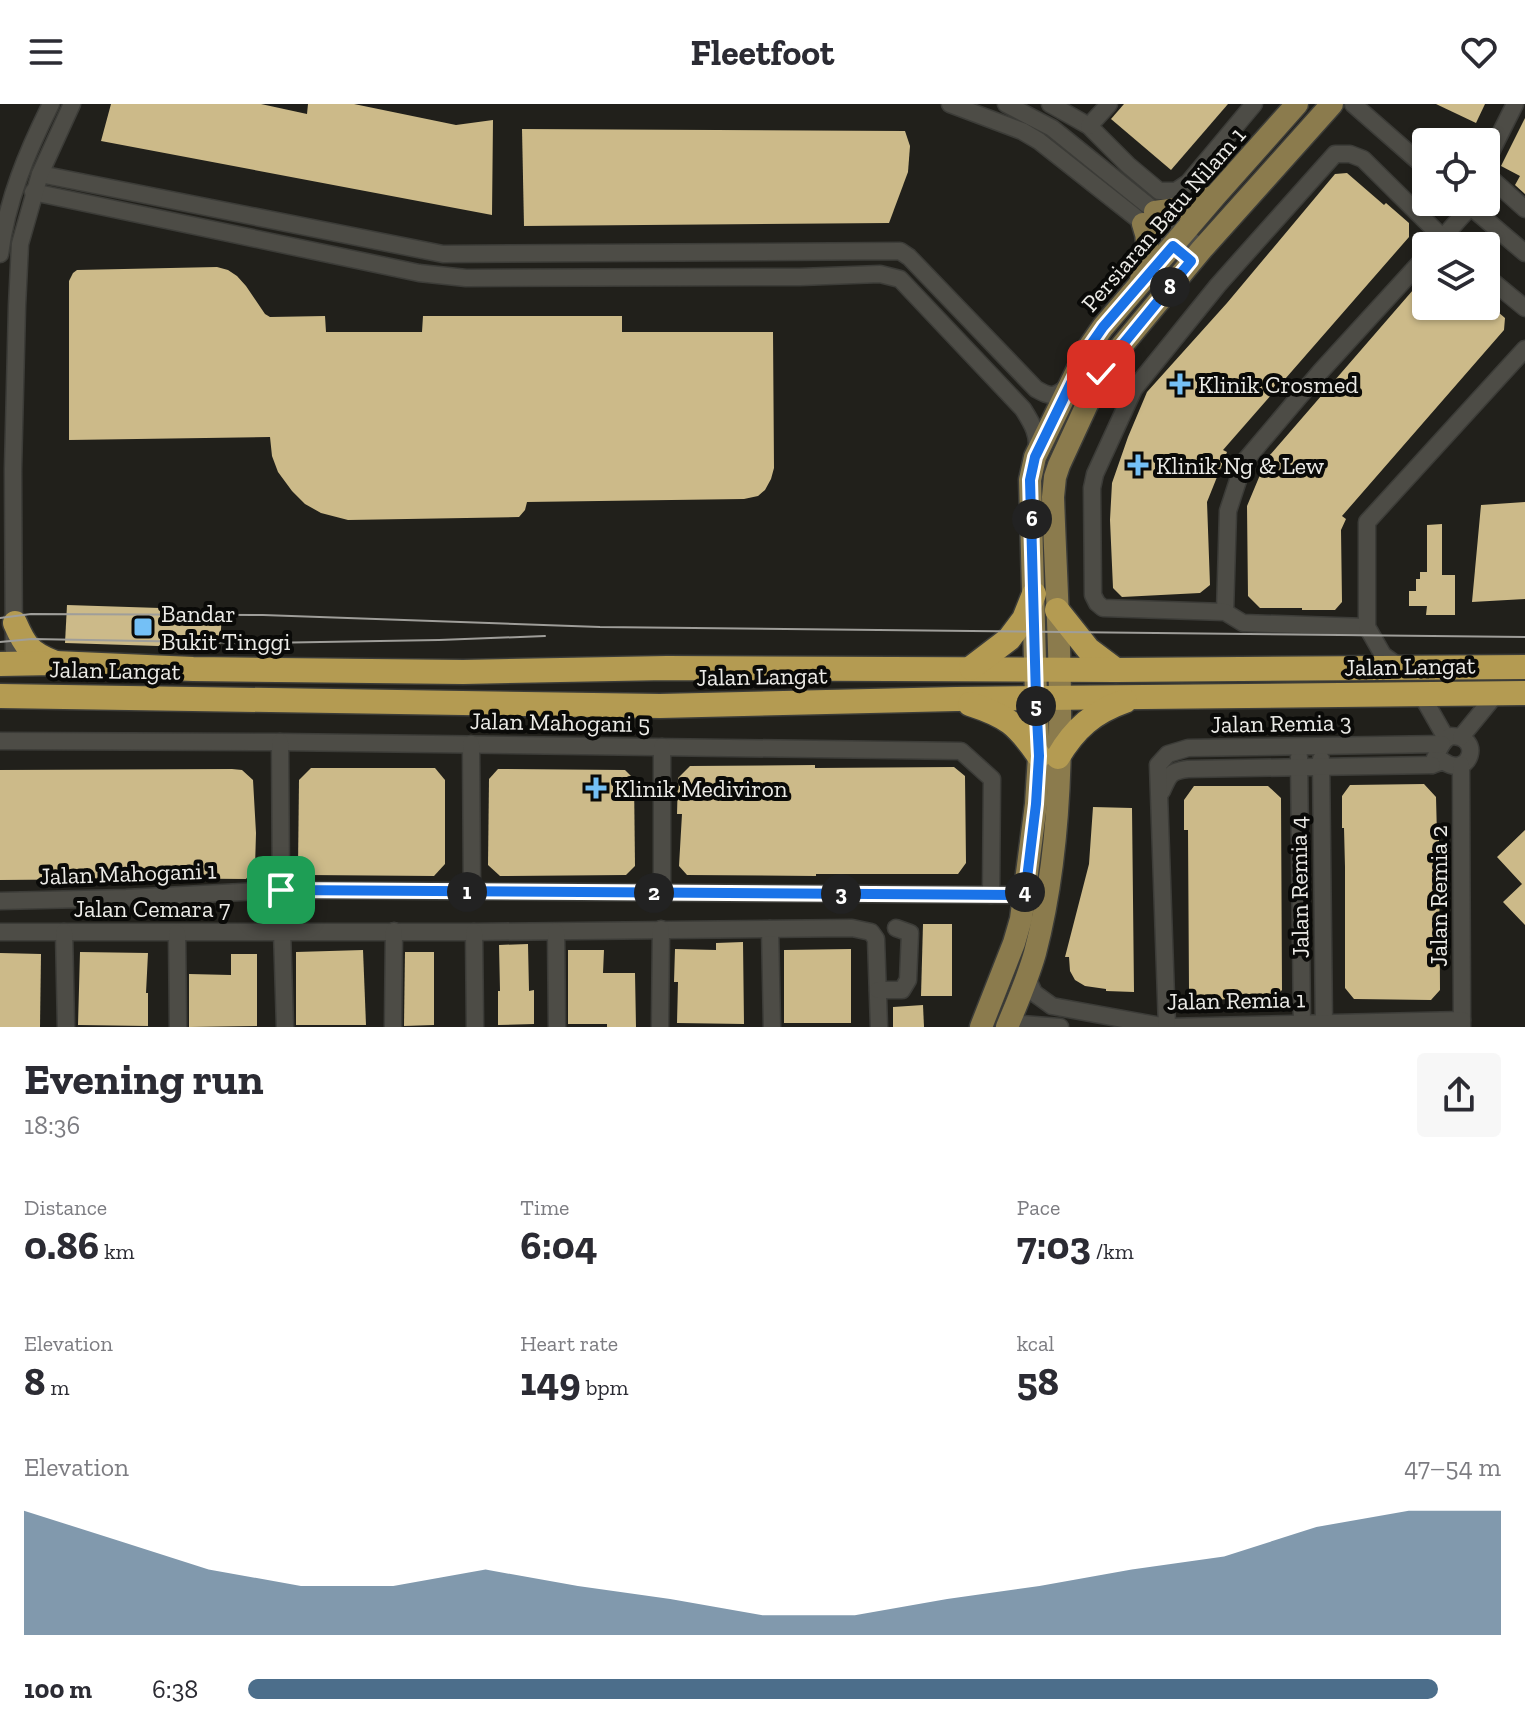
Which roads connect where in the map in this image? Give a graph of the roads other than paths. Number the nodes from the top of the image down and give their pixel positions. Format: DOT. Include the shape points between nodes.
graph roads {
  1 [pos="42,104"];
  2 [pos="51,104"];
  3 [pos="72,104"];
  4 [pos="950,104"];
  5 [pos="1006,104"];
  6 [pos="1050,104"];
  7 [pos="1109,104"];
  8 [pos="1254,104"];
  9 [pos="1297,104"];
  10 [pos="1332,104"];
  11 [pos="1353,104"];
  12 [pos="1515,104"];
  13 [pos="1089,126"];
  14 [pos="39,129"];
  15 [pos="1500,134"];
  16 [pos="54,142"];
  17 [pos="1412,156"];
  18 [pos="40,174"];
  19 [pos="80,182"];
  20 [pos="1500,187"];
  21 [pos="33,192"];
  22 [pos="1216,195"];
  23 [pos="210,208"];
  24 [pos="1525,209"];
  25 [pos="1482,216"];
  26 [pos="1149,218"];
  27 [pos="205,228"];
  28 [pos="1433,232"];
  29 [pos="1179,240"];
  30 [pos="423,251"];
  31 [pos="1525,253"];
  32 [pos="0,254"];
  33 [pos="1197,255"];
  34 [pos="1412,271"];
  35 [pos="419,273"];
  36 [pos="1139,285"];
  37 [pos="1500,287"];
  38 [pos="1525,308"];
  39 [pos="1525,349"];
  40 [pos="1070,385"];
  41 [pos="1035,457"];
  42 [pos="1034,594"];
  43 [pos="1057,610"];
  44 [pos="1225,612"];
  45 [pos="15,623"];
  46 [pos="1367,627"];
  47 [pos="55,663"];
  48 [pos="1525,667"];
  49 [pos="971,668"];
  50 [pos="1401,668"];
  51 [pos="1048,670"];
  52 [pos="1116,670"];
  53 [pos="3,676"];
  54 [pos="1497,693"];
  55 [pos="1525,693"];
  56 [pos="1421,694"];
  57 [pos="55,697"];
  58 [pos="1135,697"];
  59 [pos="1047,698"];
  60 [pos="165,699"];
  61 [pos="956,699"];
  62 [pos="0,709"];
  63 [pos="1450,740"];
  64 [pos="0,741"];
  65 [pos="280,742"];
  66 [pos="471,744"];
  67 [pos="1299,746"];
  68 [pos="1321,746"];
  69 [pos="662,747"];
  70 [pos="1049,756"];
  71 [pos="1432,765"];
  72 [pos="1461,765"];
  73 [pos="1299,767"];
  74 [pos="1321,767"];
  75 [pos="1160,797"];
  76 [pos="281,890"];
  77 [pos="472,892"];
  78 [pos="662,893"];
  79 [pos="991,895"];
  80 [pos="1025,895"];
  81 [pos="0,901"];
  82 [pos="896,928"];
  83 [pos="661,929"];
  84 [pos="770,929"];
  85 [pos="282,931"];
  86 [pos="394,931"];
  87 [pos="0,932"];
  88 [pos="64,932"];
  89 [pos="474,932"];
  90 [pos="556,932"];
  91 [pos="177,933"];
  92 [pos="1027,977"];
  93 [pos="878,990"];
  94 [pos="1462,1023"];
  95 [pos="1008,1025"];
  96 [pos="1302,1025"];
  97 [pos="1324,1025"];
  98 [pos="66,1027"];
  99 [pos="178,1027"];
  100 [pos="285,1027"];
  101 [pos="393,1027"];
  102 [pos="475,1027"];
  103 [pos="557,1027"];
  104 [pos="660,1027"];
  105 [pos="772,1027"];
  106 [pos="879,1027"];
  107 [pos="981,1027"];
  108 [pos="1060,1027"];
  109 [pos="1167,1027"];
  1 -- 14 [label="street"];
  2 -- 14 [label="street"];
  3 -- 16 [label="street"];
  4 -- 26 [label="street" via="1022,131"];
  5 -- 26 [label="street" via="1052,128"];
  6 -- 13 [label="street"];
  7 -- 13 [label="street"];
  8 -- 13 [label="street" via="1176,191 1152,186"];
  9 -- 22 [label="main road, Persiaran Batu Nilam 1"];
  10 -- 33 [label="main road, Persiaran Batu Nilam 1"];
  11 -- 17 [label="street"];
  12 -- 15 [label="street"];
  14 -- 32 [label="street" via="10,201"];
  16 -- 18 [label="street"];
  16 -- 19 [label="street" via="64,172"];
  18 -- 19 [label="street"];
  18 -- 21 [label="street"];
  19 -- 23 [label="street"];
  20 -- 24 [label="street"];
  21 -- 27 [label="street"];
  21 -- 45 [label="street" via="20,244 17,306"];
  22 -- 26 [label="main road"];
  22 -- 29 [label="main road, Persiaran Batu Nilam 1"];
  23 -- 27 [label="street"];
  23 -- 30 [label="street"];
  25 -- 31 [label="street"];
  26 -- 29 [label="street"];
  26 -- 36 [label="main road" via="1148,254"];
  27 -- 35 [label="street"];
  28 -- 44 [label="street" via="1363,159 1335,154 1134,389 1092,488 1093,595 1103,608"];
  29 -- 33 [label="street"];
  29 -- 36 [label="main road, Persiaran Batu Nilam 1"];
  30 -- 35 [label="street"];
  30 -- 40 [label="street" via="900,251 1036,389 1049,396"];
  33 -- 43 [label="main road, Persiaran Batu Nilam 1" via="1101,374 1059,465 1053,497"];
  34 -- 44 [label="street" via="1244,462 1228,511"];
  35 -- 41 [label="street" via="466,278 893,276 1023,409 1036,434"];
  36 -- 40 [label="main road, Persiaran Batu Nilam 1" via="1087,350"];
  37 -- 38 [label="street"];
  39 -- 46 [label="street" via="1367,522"];
  40 -- 41 [label="main road, Persiaran Batu Nilam 1"];
  41 -- 42 [label="main road, Persiaran Batu Nilam 1" via="1030,480"];
  42 -- 49 [label="highway" via="1009,639"];
  42 -- 51 [label="main road, Persiaran Batu Nilam 1"];
  43 -- 51 [label="main road, Persiaran Batu Nilam 1"];
  43 -- 52 [label="highway" via="1088,649"];
  44 -- 46 [label="street" via="1243,623"];
  45 -- 47 [label="highway" via="28,648"];
  45 -- 53 [label="street"];
  46 -- 50 [label="street" via="1383,655"];
  47 -- 49 [label="highway, Jalan Langat" via="463,672"];
  47 -- 53 [label="highway, Jalan Langat"];
  48 -- 50 [label="highway, Jalan Langat"];
  49 -- 51 [label="highway, Jalan Langat"];
  50 -- 52 [label="highway, Jalan Langat"];
  51 -- 52 [label="highway, Jalan Langat"];
  51 -- 59 [label="main road, Persiaran Batu Nilam 1"];
  53 -- 57 [label="highway, Jalan Langat"];
  53 -- 60 [label="highway" via="25,685 127,688"];
  54 -- 55 [label="highway, Jalan Langat"];
  54 -- 56 [label="highway, Jalan Langat"];
  54 -- 63 [label="street"];
  56 -- 58 [label="highway, Jalan Langat"];
  56 -- 63 [label="street"];
  57 -- 60 [label="highway, Jalan Langat"];
  57 -- 62 [label="street"];
  58 -- 59 [label="highway, Jalan Langat"];
  58 -- 70 [label="highway" via="1111,705"];
  59 -- 61 [label="highway, Jalan Langat"];
  59 -- 70 [label="main road, Persiaran Batu Nilam 1"];
  60 -- 61 [label="highway, Jalan Langat" via="660,706"];
  61 -- 70 [label="highway" via="1013,723"];
  63 -- 68 [label="street, Jalan Remia 3"];
  63 -- 71 [label="street"];
  63 -- 72 [label="street, Jalan Remia 2" via="1468,744 1470,753"];
  64 -- 65 [label="street, Jalan Mahogani 5"];
  65 -- 66 [label="street, Jalan Mahogani 5"];
  65 -- 76 [label="street"];
  66 -- 69 [label="street, Jalan Mahogani 5"];
  66 -- 77 [label="street"];
  67 -- 68 [label="street, Jalan Remia 3"];
  67 -- 73 [label="street, Jalan Remia 4"];
  67 -- 75 [label="street, Jalan Remia 3" via="1177,750 1158,765"];
  68 -- 74 [label="street, Jalan Remia 4"];
  69 -- 78 [label="street"];
  69 -- 79 [label="street, Jalan Mahogani 5" via="961,751 992,779"];
  70 -- 80 [label="main road" via="1036,804"];
  70 -- 92 [label="main road" via="1057,815"];
  71 -- 72 [label="street, Jalan Remia 3"];
  71 -- 74 [label="street, Jalan Remia 3"];
  72 -- 94 [label="street, Jalan Remia 2"];
  73 -- 74 [label="street, Jalan Remia 3"];
  73 -- 75 [label="street, Jalan Remia 3" via="1176,770"];
  73 -- 96 [label="street, Jalan Remia 4"];
  74 -- 97 [label="street, Jalan Remia 4"];
  75 -- 109 [label="street, Jalan Remia 3"];
  76 -- 77 [label="street, Jalan Mahogani 1"];
  76 -- 81 [label="street, Jalan Mahogani 1"];
  77 -- 78 [label="street, Jalan Mahogani 1"];
  78 -- 79 [label="street, Jalan Mahogani 1"];
  79 -- 80 [label="street, Jalan Mahogani 1"];
  80 -- 107 [label="main road" via="1014,943"];
  82 -- 93 [label="street" via="910,933 908,980 902,990"];
  83 -- 84 [label="street, Jalan Cemara 7"];
  83 -- 90 [label="street, Jalan Cemara 7"];
  83 -- 104 [label="street"];
  84 -- 93 [label="street, Jalan Cemara 7" via="871,932 876,939"];
  84 -- 105 [label="street"];
  85 -- 86 [label="street, Jalan Cemara 7"];
  85 -- 91 [label="street, Jalan Cemara 7"];
  85 -- 100 [label="street"];
  86 -- 89 [label="street, Jalan Cemara 7"];
  86 -- 101 [label="street"];
  87 -- 88 [label="street, Jalan Cemara 7"];
  88 -- 91 [label="street, Jalan Cemara 7"];
  88 -- 98 [label="street"];
  89 -- 90 [label="street, Jalan Cemara 7"];
  89 -- 102 [label="street"];
  90 -- 103 [label="street"];
  91 -- 99 [label="street"];
  92 -- 95 [label="main road"];
  92 -- 109 [label="street, Jalan Remia 1" via="1034,993 1052,1006"];
  93 -- 106 [label="street"];
  94 -- 97 [label="street, Jalan Remia 1"];
  95 -- 108 [label="street"];
  96 -- 97 [label="street, Jalan Remia 1"];
  96 -- 109 [label="street, Jalan Remia 1"];
}
